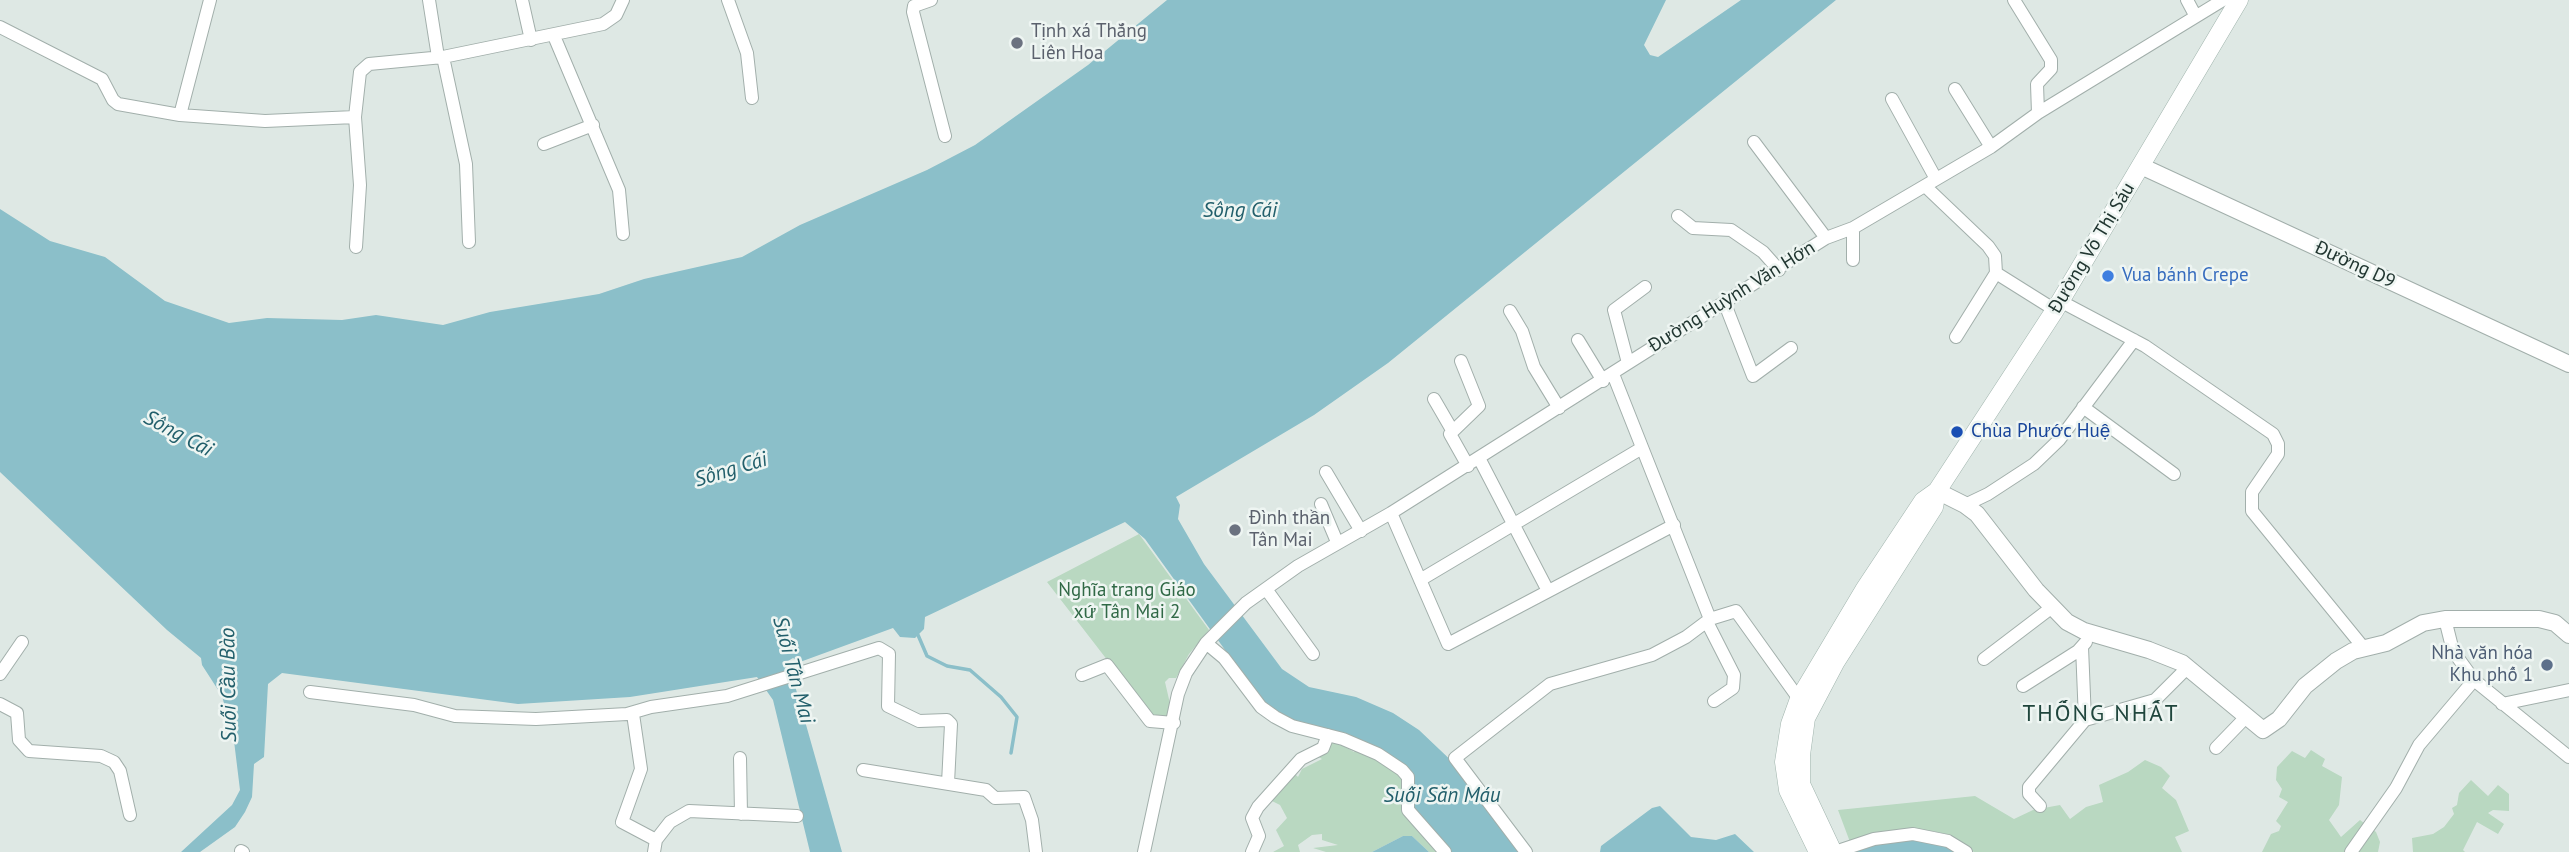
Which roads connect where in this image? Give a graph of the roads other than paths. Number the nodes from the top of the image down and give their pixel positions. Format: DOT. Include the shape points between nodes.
graph roads {
  1 [pos="210,0"];
  2 [pos="429,0"];
  3 [pos="522,0"];
  4 [pos="623,0"];
  5 [pos="728,0"];
  6 [pos="931,0"];
  7 [pos="2014,0"];
  8 [pos="2188,0"];
  9 [pos="2223,0"];
  10 [pos="2239,0"];
  11 [pos="2195,15"];
  12 [pos="0,27"];
  13 [pos="554,36"];
  14 [pos="531,40"];
  15 [pos="440,57"];
  16 [pos="1955,89"];
  17 [pos="752,97"];
  18 [pos="1892,99"];
  19 [pos="2038,113"];
  20 [pos="180,115"];
  21 [pos="355,117"];
  22 [pos="593,125"];
  23 [pos="945,136"];
  24 [pos="1754,142"];
  25 [pos="544,144"];
  26 [pos="1991,147"];
  27 [pos="2141,166"];
  28 [pos="1930,182"];
  29 [pos="1678,216"];
  30 [pos="1853,228"];
  31 [pos="623,234"];
  32 [pos="1826,238"];
  33 [pos="469,242"];
  34 [pos="356,247"];
  35 [pos="1853,260"];
  36 [pos="1779,270"];
  37 [pos="1996,273"];
  38 [pos="1644,287"];
  39 [pos="1725,304"];
  40 [pos="2057,306"];
  41 [pos="1510,311"];
  42 [pos="1956,337"];
  43 [pos="1578,340"];
  44 [pos="2134,340"];
  45 [pos="1791,348"];
  46 [pos="1461,361"];
  47 [pos="1628,363"];
  48 [pos="2569,364"];
  49 [pos="1608,377"];
  50 [pos="1434,399"];
  51 [pos="2083,407"];
  52 [pos="1559,408"];
  53 [pos="1452,430"];
  54 [pos="1642,448"];
  55 [pos="1479,458"];
  56 [pos="1468,466"];
  57 [pos="1326,472"];
  58 [pos="2174,474"];
  59 [pos="1937,491"];
  60 [pos="1321,504"];
  61 [pos="1965,505"];
  62 [pos="1391,513"];
  63 [pos="1514,525"];
  64 [pos="1674,525"];
  65 [pos="1361,531"];
  66 [pos="1338,542"];
  67 [pos="1420,580"];
  68 [pos="1266,589"];
  69 [pos="1547,589"];
  70 [pos="2051,608"];
  71 [pos="2445,619"];
  72 [pos="1708,621"];
  73 [pos="2092,634"];
  74 [pos="2569,635"];
  75 [pos="22,642"];
  76 [pos="1206,643"];
  77 [pos="2082,648"];
  78 [pos="2364,648"];
  79 [pos="1313,654"];
  80 [pos="1984,659"];
  81 [pos="2188,667"];
  82 [pos="0,674"];
  83 [pos="1082,675"];
  84 [pos="2474,680"];
  85 [pos="2023,686"];
  86 [pos="2569,690"];
  87 [pos="310,692"];
  88 [pos="1799,699"];
  89 [pos="1714,701"];
  90 [pos="0,704"];
  91 [pos="2502,704"];
  92 [pos="633,714"];
  93 [pos="2245,718"];
  94 [pos="2085,720"];
  95 [pos="1174,723"];
  96 [pos="1328,735"];
  97 [pos="2216,748"];
  98 [pos="2569,757"];
  99 [pos="740,758"];
  100 [pos="863,769"];
  101 [pos="948,783"];
  102 [pos="2040,806"];
  103 [pos="741,814"];
  104 [pos="131,815"];
  105 [pos="797,816"];
  106 [pos="655,846"];
  107 [pos="1036,852"];
  108 [pos="1144,852"];
  109 [pos="1252,852"];
  110 [pos="1445,852"];
  111 [pos="1526,852"];
  112 [pos="1818,852"];
  113 [pos="1834,852"];
  114 [pos="1966,852"];
  115 [pos="2351,852"];
  1 -- 20 [label="street"];
  2 -- 15 [label="street"];
  3 -- 14 [label="street"];
  4 -- 13 [label="street" via="611,19"];
  5 -- 17 [label="street" via="749,62"];
  6 -- 23 [label="street" via="914,6 913,12"];
  7 -- 19 [label="street" via="2051,60 2051,69 2037,84"];
  8 -- 11 [label="street"];
  9 -- 11 [label="street, Đường Huỳnh Văn Hớn"];
  10 -- 27 [label="main road, Đường Võ Thị Sáu"];
  11 -- 19 [label="street, Đường Huỳnh Văn Hớn"];
  12 -- 20 [label="street" via="102,79 118,104"];
  13 -- 14 [label="street"];
  13 -- 22 [label="street"];
  14 -- 15 [label="street"];
  15 -- 21 [label="street" via="377,62 363,68"];
  15 -- 33 [label="street" via="466,164"];
  16 -- 26 [label="street"];
  18 -- 28 [label="street"];
  19 -- 26 [label="street, Đường Huỳnh Văn Hớn"];
  20 -- 21 [label="street" via="265,121"];
  21 -- 34 [label="street" via="360,185"];
  22 -- 25 [label="street"];
  22 -- 31 [label="street" via="622,201"];
  24 -- 32 [label="street"];
  26 -- 28 [label="street, Đường Huỳnh Văn Hớn"];
  27 -- 40 [label="main road, Đường Võ Thị Sáu"];
  27 -- 48 [label="street, Đường D9"];
  28 -- 30 [label="street, Đường Huỳnh Văn Hớn"];
  28 -- 37 [label="street" via="1988,246 1995,256"];
  29 -- 36 [label="street" via="1693,228 1731,230 1763,252"];
  30 -- 32 [label="street, Đường Huỳnh Văn Hớn"];
  30 -- 35 [label="street"];
  32 -- 36 [label="street, Đường Huỳnh Văn Hớn"];
  36 -- 39 [label="street, Đường Huỳnh Văn Hớn"];
  37 -- 40 [label="street"];
  37 -- 42 [label="street"];
  38 -- 47 [label="street" via="1614,310"];
  39 -- 45 [label="street" via="1753,376"];
  39 -- 47 [label="street, Đường Huỳnh Văn Hớn"];
  40 -- 44 [label="street"];
  40 -- 59 [label="main road, Đường Võ Thị Sáu"];
  41 -- 52 [label="street" via="1534,367"];
  43 -- 49 [label="street"];
  44 -- 51 [label="street"];
  44 -- 78 [label="street" via="2273,434 2278,454 2252,492 2252,511"];
  46 -- 53 [label="street" via="1479,406"];
  47 -- 49 [label="street, Đường Huỳnh Văn Hớn"];
  49 -- 52 [label="street, Đường Huỳnh Văn Hớn"];
  49 -- 54 [label="street"];
  50 -- 53 [label="street"];
  51 -- 58 [label="street"];
  51 -- 61 [label="street" via="2034,464"];
  52 -- 55 [label="street, Đường Huỳnh Văn Hớn"];
  53 -- 56 [label="street" via="1451,438"];
  54 -- 63 [label="street"];
  54 -- 64 [label="street"];
  55 -- 56 [label="street, Đường Huỳnh Văn Hớn"];
  55 -- 63 [label="street"];
  56 -- 62 [label="street, Đường Huỳnh Văn Hớn"];
  57 -- 65 [label="street"];
  59 -- 61 [label="street"];
  59 -- 88 [label="main road, Đường Võ Thị Sáu" via="1923,501"];
  59 -- 113 [label="main road, Đường Võ Thị Sáu" via="1934,507 1816,693 1806,718 1801,784"];
  60 -- 66 [label="street"];
  61 -- 70 [label="street"];
  62 -- 65 [label="street, Đường Huỳnh Văn Hớn"];
  62 -- 67 [label="street"];
  63 -- 67 [label="street"];
  63 -- 69 [label="street"];
  64 -- 69 [label="street"];
  64 -- 72 [label="street"];
  65 -- 66 [label="street, Đường Huỳnh Văn Hớn"];
  66 -- 68 [label="street, Đường Huỳnh Văn Hớn"];
  67 -- 69 [label="street" via="1448,644"];
  68 -- 76 [label="street, Đường Huỳnh Văn Hớn"];
  68 -- 79 [label="street"];
  70 -- 73 [label="street"];
  70 -- 80 [label="street"];
  71 -- 74 [label="street" via="2548,620"];
  71 -- 78 [label="street" via="2423,623 2386,643"];
  71 -- 84 [label="street" via="2453,651"];
  72 -- 88 [label="street" via="1736,611"];
  72 -- 89 [label="street" via="1734,675 1734,688"];
  72 -- 111 [label="street" via="1670,647 1550,684 1455,758"];
  73 -- 77 [label="street"];
  73 -- 81 [label="street"];
  75 -- 82 [label="street"];
  76 -- 95 [label="street" via="1186,673"];
  76 -- 96 [label="street" via="1275,717"];
  77 -- 85 [label="street"];
  77 -- 94 [label="street"];
  78 -- 93 [label="street" via="2348,653 2318,675 2271,727 2263,730"];
  81 -- 93 [label="street"];
  81 -- 94 [label="street" via="2155,700"];
  83 -- 95 [label="street" via="1107,665 1150,720"];
  84 -- 91 [label="street"];
  84 -- 115 [label="street" via="2418,745 2396,788"];
  86 -- 91 [label="street"];
  87 -- 92 [label="street" via="414,705 455,716 536,719"];
  88 -- 112 [label="main road, Đường Võ Thị Sáu" via="1784,762 1788,790"];
  90 -- 104 [label="street" via="17,713 19,740 29,751 101,756 114,762"];
  91 -- 98 [label="street"];
  92 -- 101 [label="street" via="727,696 872,649 888,651 888,706 919,721 947,720 951,724"];
  92 -- 106 [label="street" via="641,769 622,821"];
  93 -- 97 [label="street"];
  94 -- 102 [label="street" via="2029,787 2029,794"];
  95 -- 108 [label="street"];
  96 -- 109 [label="street" via="1324,747 1301,759 1258,807 1252,818 1259,836"];
  96 -- 110 [label="street" via="1378,754 1402,770 1408,777 1408,810"];
  99 -- 103 [label="street"];
  100 -- 101 [label="street"];
  101 -- 107 [label="street" via="986,790 995,798 1024,797"];
  103 -- 105 [label="street"];
  103 -- 106 [label="street" via="689,811 670,822"];
  113 -- 114 [label="street" via="1874,839 1913,834 1948,841"];
}
